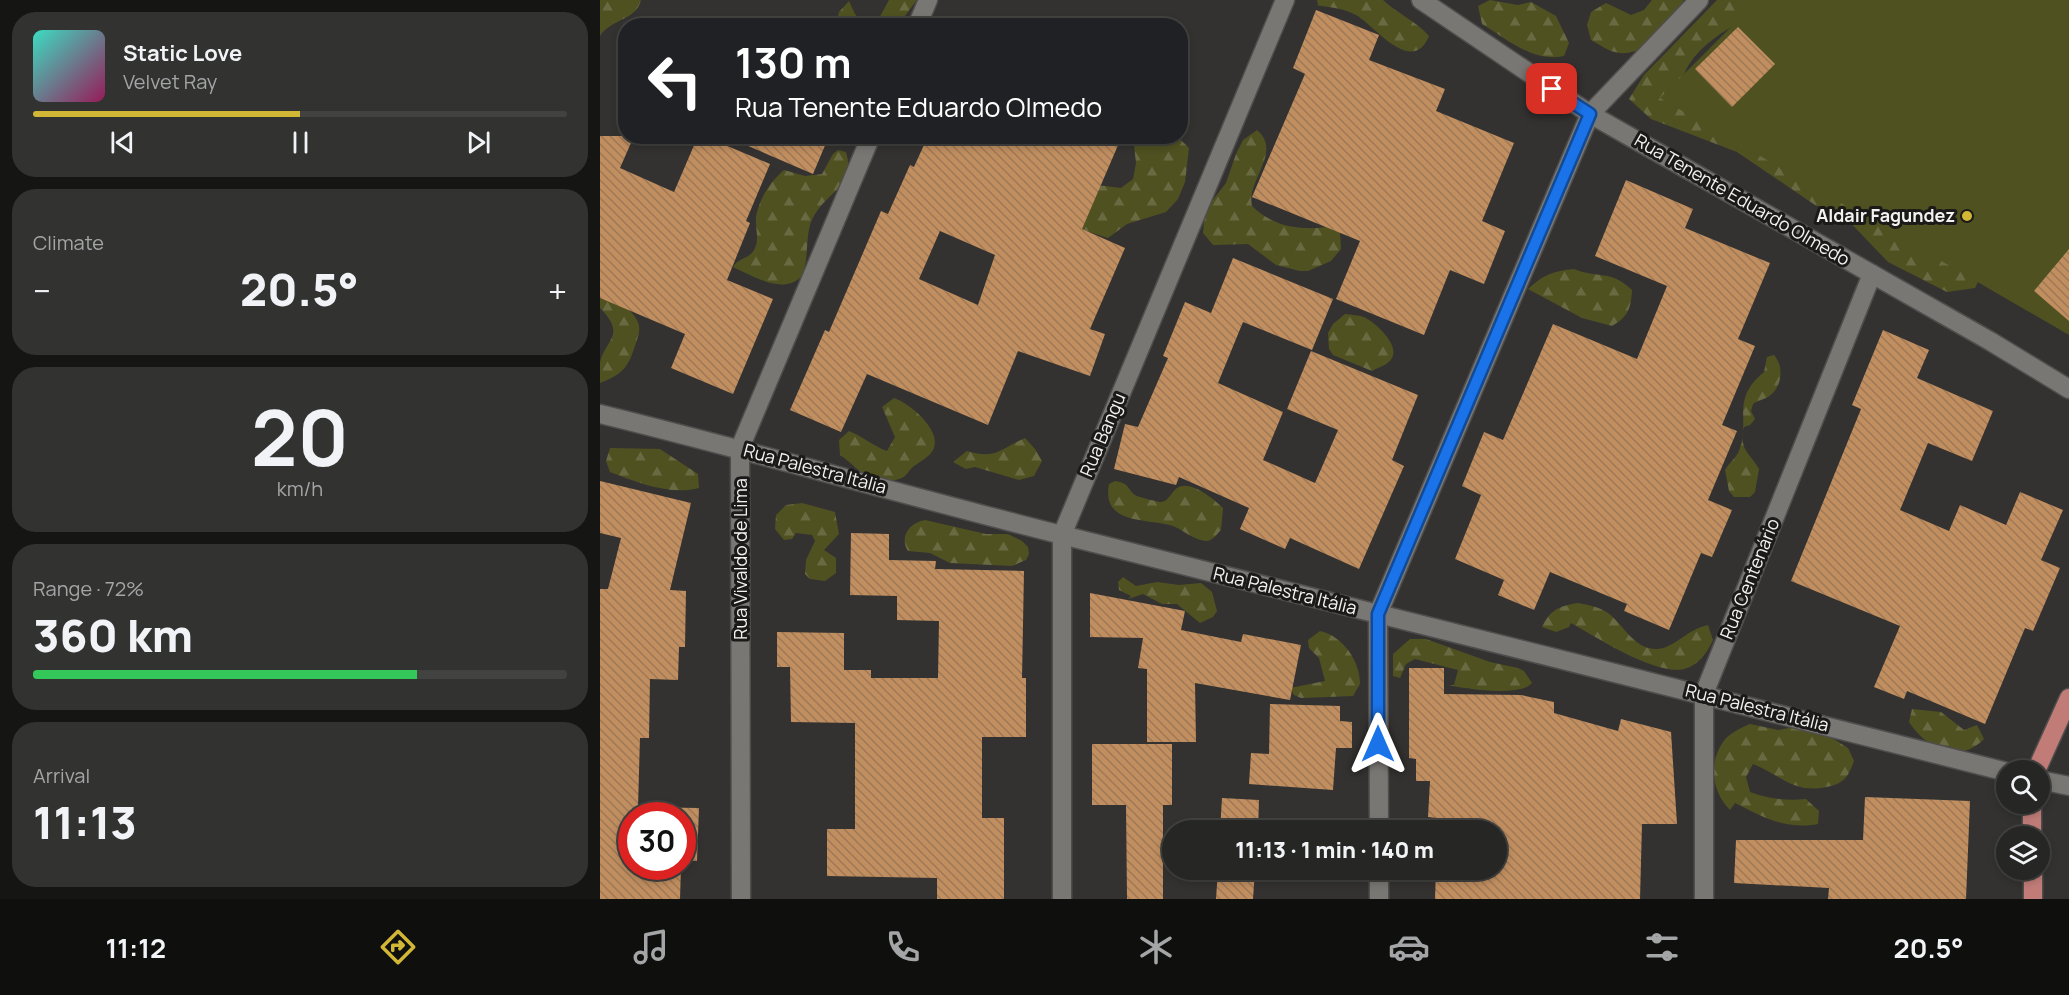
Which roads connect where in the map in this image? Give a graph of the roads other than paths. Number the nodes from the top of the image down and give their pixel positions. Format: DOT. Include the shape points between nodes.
graph roads {
  1 [pos="928,0"];
  2 [pos="1285,0"];
  3 [pos="1421,0"];
  4 [pos="1698,0"];
  5 [pos="920,18"];
  6 [pos="1590,114"];
  7 [pos="868,144"];
  8 [pos="1872,274"];
  9 [pos="2069,389"];
  10 [pos="600,414"];
  11 [pos="740,448"];
  12 [pos="1062,536"];
  13 [pos="1378,614"];
  14 [pos="1704,694"];
  15 [pos="2069,698"];
  16 [pos="2041,760"];
  17 [pos="1996,769"];
  18 [pos="2050,782"];
  19 [pos="2069,786"];
  20 [pos="1379,820"];
  21 [pos="1379,880"];
  22 [pos="2032,880"];
  23 [pos="741,899"];
  24 [pos="1062,899"];
  25 [pos="1379,899"];
  26 [pos="1704,899"];
  27 [pos="2033,899"];
  1 -- 5 [label="street"];
  2 -- 12 [label="street, Rua Bangu"];
  3 -- 6 [label="street, Rua Tenente Eduardo Olmedo"];
  4 -- 6 [label="street"];
  6 -- 8 [label="street, Rua Tenente Eduardo Olmedo"];
  6 -- 13 [label="street"];
  7 -- 11 [label="street, Rua Vivaldo de Lima"];
  8 -- 9 [label="street, Rua Tenente Eduardo Olmedo"];
  8 -- 14 [label="street, Rua Centenário"];
  10 -- 11 [label="street, Rua Palestra Itália"];
  11 -- 12 [label="street, Rua Palestra Itália"];
  11 -- 23 [label="street, Rua Vivaldo de Lima"];
  12 -- 13 [label="street, Rua Palestra Itália"];
  12 -- 24 [label="street, Rua Bangu"];
  13 -- 14 [label="street, Rua Palestra Itália"];
  13 -- 20 [label="street"];
  14 -- 17 [label="street, Rua Palestra Itália"];
  14 -- 26 [label="street, Rua Centenário"];
  15 -- 16 [label="main road"];
  18 -- 19 [label="street"];
  21 -- 25 [label="street"];
  22 -- 27 [label="main road"];
}
